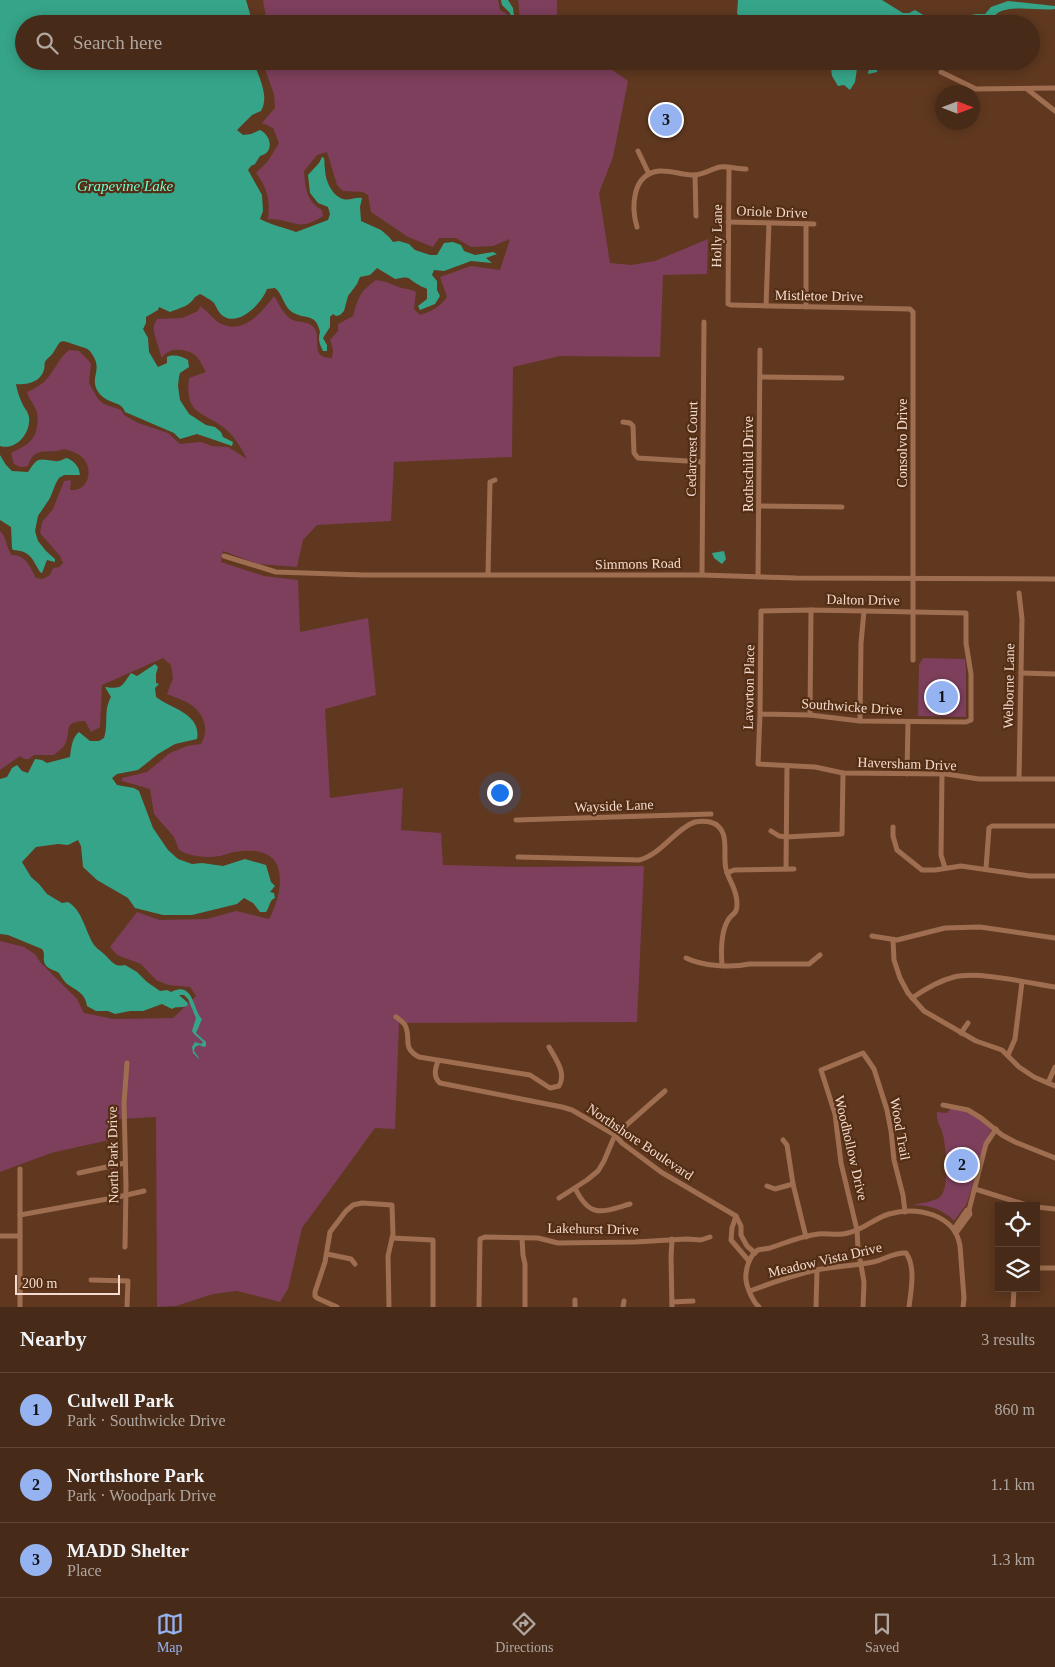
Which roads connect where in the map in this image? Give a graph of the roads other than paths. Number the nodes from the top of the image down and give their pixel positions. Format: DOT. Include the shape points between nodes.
graph roads {
  1 [pos="941,72"];
  2 [pos="1055,88"];
  3 [pos="1027,89"];
  4 [pos="1055,111"];
  5 [pos="638,151"];
  6 [pos="729,168"];
  7 [pos="746,169"];
  8 [pos="649,174"];
  9 [pos="695,175"];
  10 [pos="696,216"];
  11 [pos="728,222"];
  12 [pos="769,223"];
  13 [pos="806,224"];
  14 [pos="814,224"];
  15 [pos="637,227"];
  16 [pos="728,304"];
  17 [pos="766,306"];
  18 [pos="806,307"];
  19 [pos="910,309"];
  20 [pos="704,322"];
  21 [pos="760,350"];
  22 [pos="760,377"];
  23 [pos="842,378"];
  24 [pos="623,422"];
  25 [pos="703,462"];
  26 [pos="495,480"];
  27 [pos="759,506"];
  28 [pos="842,507"];
  29 [pos="224,556"];
  30 [pos="488,574"];
  31 [pos="702,575"];
  32 [pos="758,578"];
  33 [pos="913,578"];
  34 [pos="1055,579"];
  35 [pos="1018,593"];
  36 [pos="811,610"];
  37 [pos="761,611"];
  38 [pos="864,611"];
  39 [pos="913,612"];
  40 [pos="913,660"];
  41 [pos="1021,673"];
  42 [pos="1055,674"];
  43 [pos="760,714"];
  44 [pos="810,715"];
  45 [pos="971,720"];
  46 [pos="860,721"];
  47 [pos="908,722"];
  48 [pos="758,764"];
  49 [pos="787,766"];
  50 [pos="843,773"];
  51 [pos="907,774"];
  52 [pos="942,774"];
  53 [pos="1019,779"];
  54 [pos="1055,779"];
  55 [pos="711,814"];
  56 [pos="516,820"];
  57 [pos="1055,826"];
  58 [pos="893,827"];
  59 [pos="771,831"];
  60 [pos="786,837"];
  61 [pos="518,857"];
  62 [pos="945,868"];
  63 [pos="986,868"];
  64 [pos="786,869"];
  65 [pos="794,869"];
  66 [pos="727,873"];
  67 [pos="1055,876"];
  68 [pos="872,936"];
  69 [pos="1055,938"];
  70 [pos="893,940"];
  71 [pos="820,954"];
  72 [pos="686,958"];
  73 [pos="722,965"];
  74 [pos="1022,982"];
  75 [pos="1055,987"];
  76 [pos="912,998"];
  77 [pos="396,1017"];
  78 [pos="968,1023"];
  79 [pos="961,1033"];
  80 [pos="549,1047"];
  81 [pos="863,1053"];
  82 [pos="1008,1055"];
  83 [pos="438,1061"];
  84 [pos="127,1063"];
  85 [pos="1055,1067"];
  86 [pos="1048,1083"];
  87 [pos="1055,1086"];
  88 [pos="664,1091"];
  89 [pos="943,1105"];
  90 [pos="996,1129"];
  91 [pos="615,1135"];
  92 [pos="783,1140"];
  93 [pos="1055,1158"];
  94 [pos="125,1162"];
  95 [pos="20,1169"];
  96 [pos="79,1173"];
  97 [pos="793,1184"];
  98 [pos="767,1186"];
  99 [pos="575,1188"];
  100 [pos="975,1189"];
  101 [pos="144,1190"];
  102 [pos="125,1195"];
  103 [pos="559,1198"];
  104 [pos="1015,1202"];
  105 [pos="630,1204"];
  106 [pos="1040,1207"];
  107 [pos="1055,1209"];
  108 [pos="904,1212"];
  109 [pos="20,1215"];
  110 [pos="736,1216"];
  111 [pos="857,1230"];
  112 [pos="955,1231"];
  113 [pos="0,1236"];
  114 [pos="20,1236"];
  115 [pos="710,1237"];
  116 [pos="806,1237"];
  117 [pos="392,1238"];
  118 [pos="522,1238"];
  119 [pos="672,1239"];
  120 [pos="743,1239"];
  121 [pos="734,1244"];
  122 [pos="125,1247"];
  123 [pos="327,1254"];
  124 [pos="755,1254"];
  125 [pos="749,1261"];
  126 [pos="355,1264"];
  127 [pos="861,1264"];
  128 [pos="1040,1268"];
  129 [pos="1055,1268"];
  130 [pos="817,1270"];
  131 [pos="91,1280"];
  132 [pos="750,1291"];
  133 [pos="1014,1292"];
  134 [pos="575,1300"];
  135 [pos="624,1300"];
  136 [pos="693,1301"];
  137 [pos="672,1304"];
  138 [pos="20,1307"];
  139 [pos="127,1307"];
  140 [pos="337,1307"];
  141 [pos="389,1307"];
  142 [pos="433,1307"];
  143 [pos="479,1307"];
  144 [pos="526,1307"];
  145 [pos="575,1307"];
  146 [pos="623,1307"];
  147 [pos="760,1307"];
  148 [pos="816,1307"];
  149 [pos="863,1307"];
  150 [pos="909,1307"];
  151 [pos="963,1307"];
  152 [pos="1014,1307"];
  1 -- 3 [label="street" via="976,89"];
  2 -- 3 [label="street"];
  3 -- 4 [label="street"];
  5 -- 8 [label="street"];
  6 -- 7 [label="street"];
  6 -- 9 [label="street" via="716,168"];
  6 -- 11 [label="street, Holly Lane"];
  8 -- 9 [label="street" via="666,171"];
  8 -- 15 [label="street" via="636,189"];
  9 -- 10 [label="street"];
  11 -- 12 [label="street, Oriole Drive"];
  11 -- 16 [label="street, Holly Lane"];
  12 -- 13 [label="street, Oriole Drive"];
  12 -- 17 [label="street"];
  13 -- 14 [label="street, Oriole Drive"];
  13 -- 18 [label="street"];
  16 -- 17 [label="street, Mistletoe Drive"];
  17 -- 18 [label="street, Mistletoe Drive"];
  18 -- 19 [label="street, Mistletoe Drive"];
  19 -- 33 [label="street, Consolvo Drive" via="914,316"];
  20 -- 25 [label="street, Cedarcrest Court"];
  21 -- 22 [label="street, Rothschild Drive"];
  22 -- 23 [label="street"];
  22 -- 27 [label="street, Rothschild Drive"];
  24 -- 25 [label="street" via="633,426 634,453 638,458"];
  25 -- 31 [label="street, Cedarcrest Court"];
  26 -- 30 [label="street" via="490,482"];
  27 -- 28 [label="street"];
  27 -- 32 [label="street, Rothschild Drive"];
  29 -- 30 [label="street, Simmons Road" via="276,572"];
  30 -- 31 [label="street, Simmons Road"];
  31 -- 32 [label="street, Simmons Road"];
  32 -- 33 [label="street, Simmons Road"];
  33 -- 34 [label="street, Simmons Road"];
  33 -- 39 [label="street, Consolvo Drive"];
  35 -- 41 [label="street, Welborne Lane" via="1022,619"];
  36 -- 37 [label="street, Dalton Drive"];
  36 -- 38 [label="street, Dalton Drive"];
  36 -- 44 [label="street"];
  37 -- 43 [label="street, Lavorton Place"];
  38 -- 39 [label="street, Dalton Drive"];
  38 -- 46 [label="street"];
  39 -- 40 [label="street, Consolvo Drive"];
  39 -- 45 [label="street, Dalton Drive" via="966,613"];
  41 -- 42 [label="street"];
  41 -- 53 [label="street, Welborne Lane"];
  43 -- 44 [label="street, Southwicke Drive"];
  43 -- 48 [label="street, Lavorton Place"];
  44 -- 46 [label="street, Southwicke Drive"];
  45 -- 47 [label="street, Southwicke Drive" via="963,723"];
  46 -- 47 [label="street, Southwicke Drive"];
  47 -- 51 [label="street"];
  48 -- 49 [label="street, Haversham Drive"];
  49 -- 50 [label="street, Haversham Drive"];
  49 -- 60 [label="street"];
  50 -- 51 [label="street, Haversham Drive"];
  50 -- 60 [label="street" via="842,834"];
  51 -- 52 [label="street, Haversham Drive"];
  52 -- 53 [label="street, Haversham Drive" via="979,779"];
  52 -- 62 [label="street" via="941,855"];
  53 -- 54 [label="street, Haversham Drive"];
  55 -- 56 [label="street, Wayside Lane"];
  57 -- 63 [label="street" via="992,826 989,828"];
  58 -- 62 [label="street" via="897,850 907,859 922,870"];
  59 -- 60 [label="street"];
  60 -- 64 [label="street"];
  61 -- 66 [label="street" via="639,860 653,854 694,822 709,821 716,824 725,838"];
  62 -- 63 [label="street"];
  63 -- 67 [label="street"];
  64 -- 65 [label="street"];
  64 -- 66 [label="street" via="734,870"];
  66 -- 73 [label="street" via="734,885 737,904 736,912 727,921 722,942"];
  68 -- 70 [label="street"];
  69 -- 70 [label="street" via="958,927"];
  70 -- 76 [label="street" via="896,967"];
  71 -- 73 [label="street" via="808,964"];
  72 -- 73 [label="street" via="695,963"];
  74 -- 75 [label="street"];
  74 -- 76 [label="street" via="974,975 956,977 931,986"];
  74 -- 82 [label="street" via="1015,1039"];
  76 -- 79 [label="street" via="924,1011"];
  77 -- 83 [label="street" via="405,1026 411,1052"];
  78 -- 79 [label="street"];
  79 -- 82 [label="street"];
  80 -- 83 [label="street" via="562,1078 559,1086 550,1088 530,1075"];
  81 -- 108 [label="street, Wood Trail" via="874,1069 887,1110"];
  81 -- 111 [label="street, Woodhollow Drive" via="821,1070 835,1114"];
  82 -- 86 [label="street" via="1018,1066"];
  83 -- 91 [label="street, Northshore Boulevard" via="435,1073 440,1083 557,1105"];
  84 -- 94 [label="street, North Park Drive"];
  85 -- 86 [label="street"];
  86 -- 87 [label="street"];
  88 -- 91 [label="street"];
  89 -- 90 [label="street" via="968,1110"];
  90 -- 93 [label="street" via="1015,1142"];
  90 -- 100 [label="street" via="986,1144"];
  91 -- 99 [label="street" via="598,1171"];
  91 -- 110 [label="street, Northshore Boulevard" via="661,1172"];
  92 -- 97 [label="street" via="787,1145"];
  94 -- 96 [label="street"];
  94 -- 102 [label="street, North Park Drive"];
  95 -- 109 [label="street"];
  97 -- 98 [label="street" via="775,1189"];
  97 -- 116 [label="street"];
  99 -- 103 [label="street"];
  99 -- 105 [label="street" via="585,1205 600,1212"];
  100 -- 104 [label="street"];
  100 -- 112 [label="street" via="968,1217"];
  101 -- 102 [label="street"];
  102 -- 109 [label="street"];
  102 -- 122 [label="street, North Park Drive"];
  106 -- 107 [label="street"];
  108 -- 111 [label="street" via="889,1214"];
  108 -- 112 [label="street" via="934,1215"];
  109 -- 114 [label="street"];
  110 -- 120 [label="street"];
  110 -- 121 [label="street" via="731,1240"];
  111 -- 116 [label="street"];
  111 -- 127 [label="street, Woodhollow Drive"];
  112 -- 151 [label="street" via="960,1246"];
  113 -- 114 [label="street"];
  114 -- 138 [label="street"];
  115 -- 119 [label="street, Lakehurst Drive" via="701,1240"];
  116 -- 124 [label="street" via="758,1250"];
  117 -- 123 [label="street" via="392,1205 362,1203 351,1207 330,1232"];
  117 -- 141 [label="street" via="388,1256"];
  117 -- 142 [label="street" via="433,1240"];
  118 -- 119 [label="street, Lakehurst Drive" via="558,1243"];
  118 -- 143 [label="street, Lakehurst Drive" via="480,1239"];
  118 -- 144 [label="street"];
  119 -- 137 [label="street"];
  120 -- 121 [label="street"];
  120 -- 124 [label="street"];
  121 -- 125 [label="street"];
  123 -- 126 [label="street" via="351,1259"];
  123 -- 140 [label="street" via="315,1296"];
  124 -- 125 [label="street"];
  125 -- 132 [label="street" via="745,1275"];
  127 -- 130 [label="street, Meadow Vista Drive"];
  127 -- 149 [label="street, Woodhollow Drive"];
  127 -- 150 [label="street, Meadow Vista Drive" via="906,1253 912,1280"];
  128 -- 129 [label="street"];
  130 -- 132 [label="street, Meadow Vista Drive"];
  130 -- 148 [label="street"];
  131 -- 139 [label="street" via="128,1281"];
  132 -- 147 [label="street"];
  133 -- 152 [label="street"];
  134 -- 145 [label="street"];
  135 -- 146 [label="street"];
  136 -- 137 [label="street"];
}
